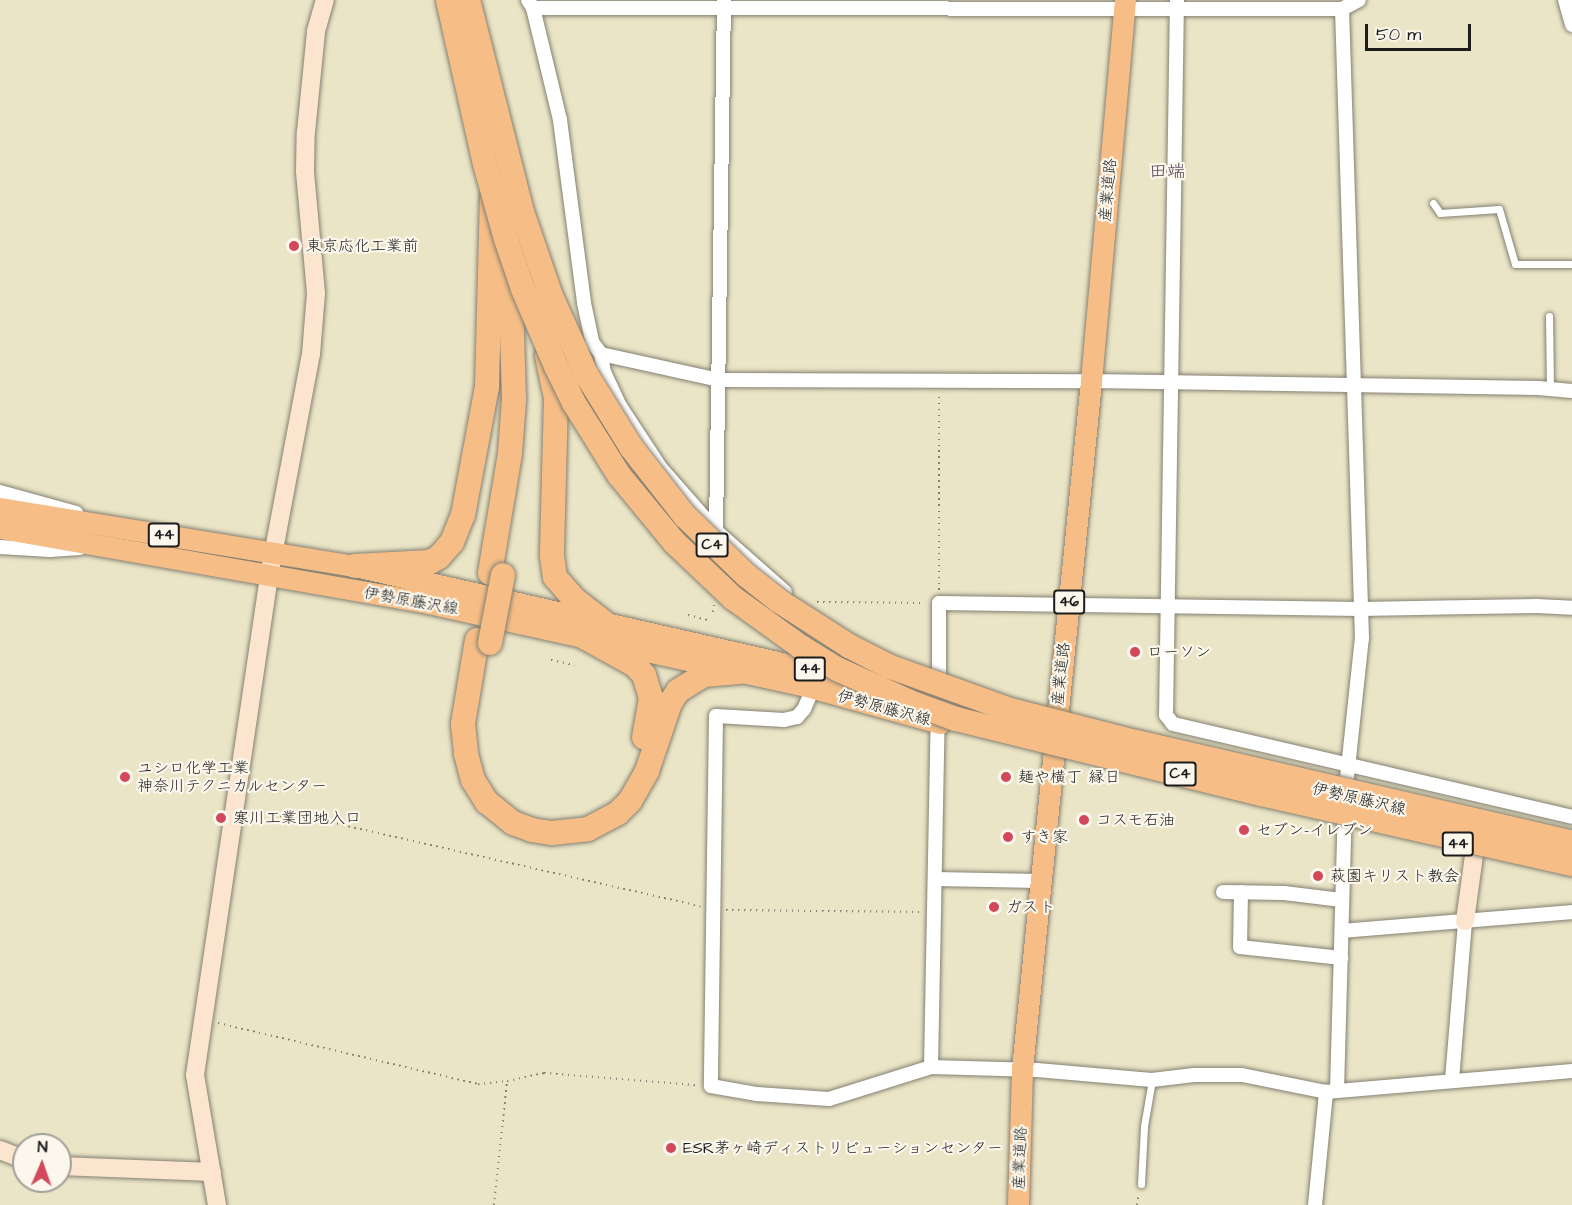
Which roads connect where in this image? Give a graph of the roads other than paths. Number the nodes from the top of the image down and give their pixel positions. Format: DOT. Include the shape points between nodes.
graph roads {
  1 [pos="325,0"];
  2 [pos="438,0"];
  3 [pos="448,0"];
  4 [pos="468,0"];
  5 [pos="477,0"];
  6 [pos="1359,0"];
  7 [pos="1565,0"];
  8 [pos="1124,3"];
  9 [pos="530,4"];
  10 [pos="724,4"];
  11 [pos="945,4"];
  12 [pos="1177,4"];
  13 [pos="1342,9"];
  14 [pos="1572,25"];
  15 [pos="492,191"];
  16 [pos="1433,203"];
  17 [pos="526,253"];
  18 [pos="1572,264"];
  19 [pos="1549,316"];
  20 [pos="601,354"];
  21 [pos="719,380"];
  22 [pos="1092,381"];
  23 [pos="1170,383"];
  24 [pos="1353,386"];
  25 [pos="1550,389"];
  26 [pos="1572,391"];
  27 [pos="0,492"];
  28 [pos="0,508"];
  29 [pos="54,526"];
  30 [pos="120,527"];
  31 [pos="0,528"];
  32 [pos="716,531"];
  33 [pos="109,545"];
  34 [pos="0,547"];
  35 [pos="273,554"];
  36 [pos="355,566"];
  37 [pos="497,574"];
  38 [pos="269,576"];
  39 [pos="1068,604"];
  40 [pos="1168,604"];
  41 [pos="1572,608"];
  42 [pos="1361,609"];
  43 [pos="594,629"];
  44 [pos="484,642"];
  45 [pos="741,672"];
  46 [pos="830,674"];
  47 [pos="813,688"];
  48 [pos="939,698"];
  49 [pos="938,723"];
  50 [pos="1055,728"];
  51 [pos="1238,739"];
  52 [pos="1053,749"];
  53 [pos="1347,764"];
  54 [pos="1233,770"];
  55 [pos="1345,796"];
  56 [pos="1482,796"];
  57 [pos="1572,817"];
  58 [pos="1344,818"];
  59 [pos="1476,826"];
  60 [pos="1572,843"];
  61 [pos="1475,848"];
  62 [pos="1572,848"];
  63 [pos="1572,864"];
  64 [pos="1572,870"];
  65 [pos="935,879"];
  66 [pos="1040,881"];
  67 [pos="1224,892"];
  68 [pos="1241,892"];
  69 [pos="1342,900"];
  70 [pos="1572,912"];
  71 [pos="1465,921"];
  72 [pos="1342,931"];
  73 [pos="1341,958"];
  74 [pos="931,1067"];
  75 [pos="1022,1070"];
  76 [pos="1572,1071"];
  77 [pos="1152,1080"];
  78 [pos="1452,1080"];
  79 [pos="1331,1091"];
  80 [pos="72,1166"];
  81 [pos="212,1172"];
  82 [pos="1141,1184"];
  83 [pos="218,1205"];
  84 [pos="1018,1205"];
  85 [pos="1316,1205"];
  1 -- 35 [label="street" via="316,31 306,132 305,171 316,293 312,354"];
  2 -- 15 [label="highway"];
  3 -- 63 [label="highway, C4, bridge" via="484,164 506,239 560,375 597,442 638,500 674,542 733,598 837,669 956,719 1261,794"];
  4 -- 60 [label="highway, C4, bridge" via="522,212 551,296 586,374 631,447 685,516 779,601 888,666 1000,707"];
  5 -- 17 [label="highway" via="491,98"];
  6 -- 13 [label="street"];
  7 -- 14 [label="street"];
  8 -- 11 [label="street"];
  8 -- 12 [label="street"];
  8 -- 22 [label="main road, 産業道路 / 46"];
  9 -- 10 [label="street"];
  9 -- 20 [label="street" via="564,142 584,303 592,342"];
  10 -- 11 [label="street"];
  10 -- 21 [label="street"];
  12 -- 13 [label="street"];
  12 -- 23 [label="street"];
  13 -- 24 [label="street"];
  15 -- 36 [label="highway" via="487,387 463,515 452,542 440,557 430,562"];
  15 -- 37 [label="highway" via="506,236 511,273 514,400"];
  16 -- 18 [label="lane" via="1440,213 1499,209 1515,264"];
  17 -- 37 [label="highway" via="524,449"];
  17 -- 43 [label="highway" via="556,398 552,556 555,577"];
  19 -- 25 [label="lane"];
  20 -- 21 [label="street"];
  20 -- 32 [label="street" via="604,372 631,423 660,466"];
  21 -- 22 [label="street"];
  21 -- 32 [label="street"];
  22 -- 23 [label="street"];
  22 -- 39 [label="main road, 産業道路 / 46"];
  23 -- 24 [label="street"];
  23 -- 40 [label="street"];
  24 -- 25 [label="street"];
  24 -- 42 [label="street"];
  25 -- 26 [label="street"];
  27 -- 30 [label="street"];
  28 -- 29 [label="main road, 44"];
  29 -- 30 [label="main road, 伊勢原藤沢線 / 44"];
  29 -- 31 [label="main road, 44"];
  29 -- 33 [label="main road, 伊勢原藤沢線 / 44"];
  30 -- 35 [label="main road, 伊勢原藤沢線 / 44"];
  32 -- 46 [label="street" via="818,619 831,650"];
  33 -- 34 [label="street" via="50,550"];
  33 -- 38 [label="main road, 伊勢原藤沢線 / 44"];
  35 -- 36 [label="main road, 伊勢原藤沢線 / 44"];
  35 -- 38 [label="street"];
  36 -- 43 [label="main road, 伊勢原藤沢線 / 44"];
  37 -- 44 [label="highway, bridge"];
  38 -- 43 [label="main road, 伊勢原藤沢線 / 44"];
  38 -- 81 [label="street" via="195,1075"];
  39 -- 40 [label="street"];
  39 -- 48 [label="street" via="939,603"];
  39 -- 50 [label="main road, 産業道路 / 46"];
  40 -- 42 [label="street"];
  40 -- 51 [label="street" via="1166,715 1173,724"];
  41 -- 42 [label="street"];
  42 -- 53 [label="street" via="1362,638"];
  43 -- 44 [label="highway" via="644,675 650,709 640,748 618,791 590,812 558,819 524,812 504,798 489,780 478,728"];
  43 -- 45 [label="main road, 伊勢原藤沢線 / 44"];
  43 -- 46 [label="main road, 伊勢原藤沢線 / 44"];
  44 -- 45 [label="highway" via="463,724 473,780 498,813 532,830 552,833 588,829 618,813 630,801 647,771 670,703 678,691 704,675"];
  45 -- 47 [label="main road, 伊勢原藤沢線 / 44"];
  46 -- 48 [label="main road, 伊勢原藤沢線 / 44"];
  47 -- 49 [label="main road, 伊勢原藤沢線 / 44"];
  47 -- 74 [label="street" via="797,717 784,720 716,716 711,1086 829,1099"];
  48 -- 49 [label="street"];
  48 -- 50 [label="main road, 伊勢原藤沢線 / 44"];
  49 -- 52 [label="main road, 伊勢原藤沢線 / 44"];
  49 -- 65 [label="street"];
  50 -- 52 [label="main road, 産業道路 / 46"];
  50 -- 54 [label="main road, 伊勢原藤沢線 / 44"];
  51 -- 53 [label="street"];
  51 -- 54 [label="street"];
  52 -- 58 [label="main road, 伊勢原藤沢線 / 44"];
  52 -- 66 [label="main road, 産業道路 / 46"];
  53 -- 55 [label="street"];
  53 -- 56 [label="street"];
  54 -- 55 [label="main road, 伊勢原藤沢線 / 44"];
  55 -- 58 [label="street"];
  55 -- 59 [label="main road, 伊勢原藤沢線 / 44"];
  56 -- 57 [label="street"];
  56 -- 59 [label="street"];
  58 -- 61 [label="main road, 伊勢原藤沢線 / 44"];
  58 -- 69 [label="street"];
  59 -- 62 [label="main road, 伊勢原藤沢線 / 44"];
  61 -- 64 [label="main road, 伊勢原藤沢線 / 44"];
  61 -- 71 [label="street"];
  65 -- 66 [label="street"];
  65 -- 74 [label="street"];
  66 -- 75 [label="main road, 産業道路 / 46"];
  67 -- 68 [label="street"];
  68 -- 69 [label="street"];
  68 -- 73 [label="street" via="1240,947"];
  69 -- 72 [label="street"];
  70 -- 71 [label="street"];
  71 -- 72 [label="street"];
  71 -- 78 [label="street"];
  72 -- 73 [label="street"];
  73 -- 79 [label="street"];
  74 -- 75 [label="street"];
  75 -- 77 [label="street"];
  75 -- 84 [label="main road, 産業道路 / 46"];
  76 -- 78 [label="street"];
  77 -- 79 [label="street" via="1242,1075"];
  77 -- 82 [label="lane" via="1144,1126"];
  78 -- 79 [label="street"];
  79 -- 85 [label="street"];
  80 -- 81 [label="street"];
  81 -- 83 [label="street"];
}
